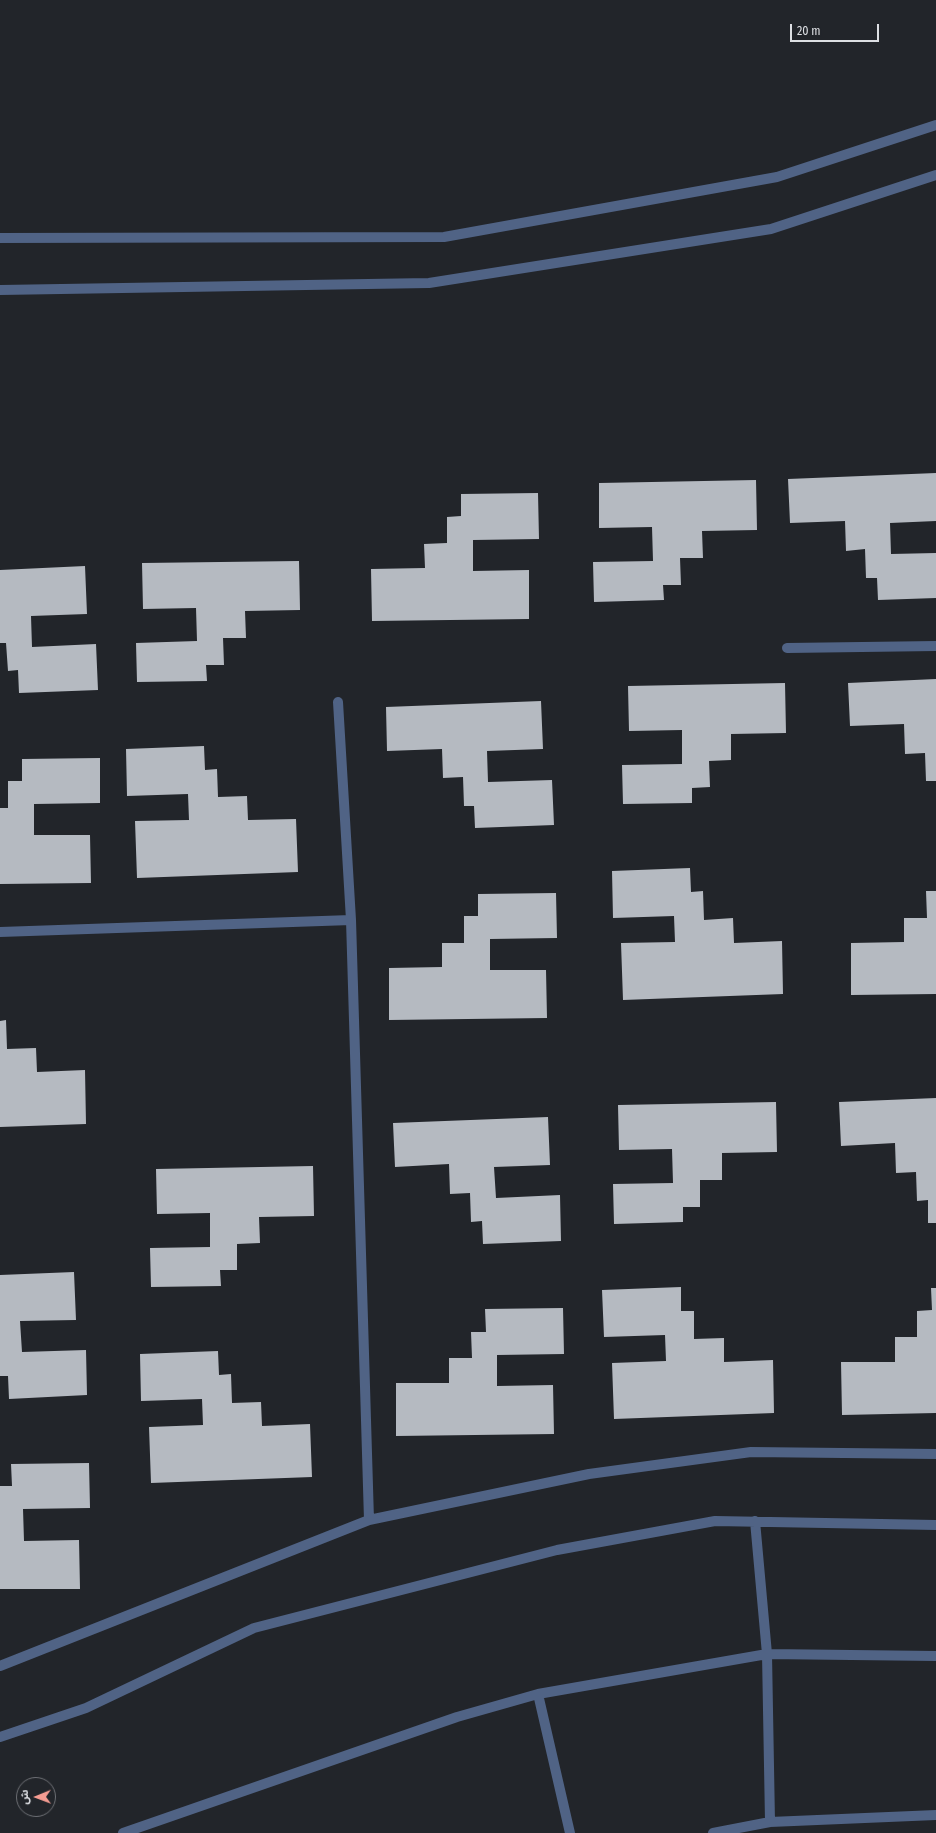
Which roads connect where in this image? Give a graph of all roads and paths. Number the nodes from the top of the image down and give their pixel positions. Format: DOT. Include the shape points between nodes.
graph roads {
  1 [pos="936,125"];
  2 [pos="936,175"];
  3 [pos="0,238"];
  4 [pos="0,290"];
  5 [pos="936,646"];
  6 [pos="787,648"];
  7 [pos="338,702"];
  8 [pos="351,920"];
  9 [pos="0,932"];
  10 [pos="936,1454"];
  11 [pos="368,1520"];
  12 [pos="754,1521"];
  13 [pos="936,1525"];
  14 [pos="767,1654"];
  15 [pos="936,1656"];
  16 [pos="0,1666"];
  17 [pos="538,1694"];
  18 [pos="0,1737"];
  19 [pos="936,1815"];
  20 [pos="770,1822"];
  21 [pos="123,1833"];
  22 [pos="570,1833"];
  23 [pos="712,1833"];
  1 -- 3 [label="street" via="777,177 444,237"];
  2 -- 4 [label="street" via="771,229 429,283"];
  5 -- 6 [label="street"];
  7 -- 8 [label="street"];
  8 -- 9 [label="street"];
  8 -- 11 [label="street"];
  10 -- 11 [label="street" via="751,1452 589,1474"];
  11 -- 16 [label="street"];
  12 -- 13 [label="street"];
  12 -- 14 [label="street"];
  12 -- 18 [label="street" via="715,1521 557,1550 254,1628 86,1708"];
  14 -- 15 [label="street"];
  14 -- 17 [label="street"];
  14 -- 20 [label="street"];
  17 -- 21 [label="street" via="457,1717"];
  17 -- 22 [label="street"];
  19 -- 20 [label="street"];
  20 -- 23 [label="street"];
}
